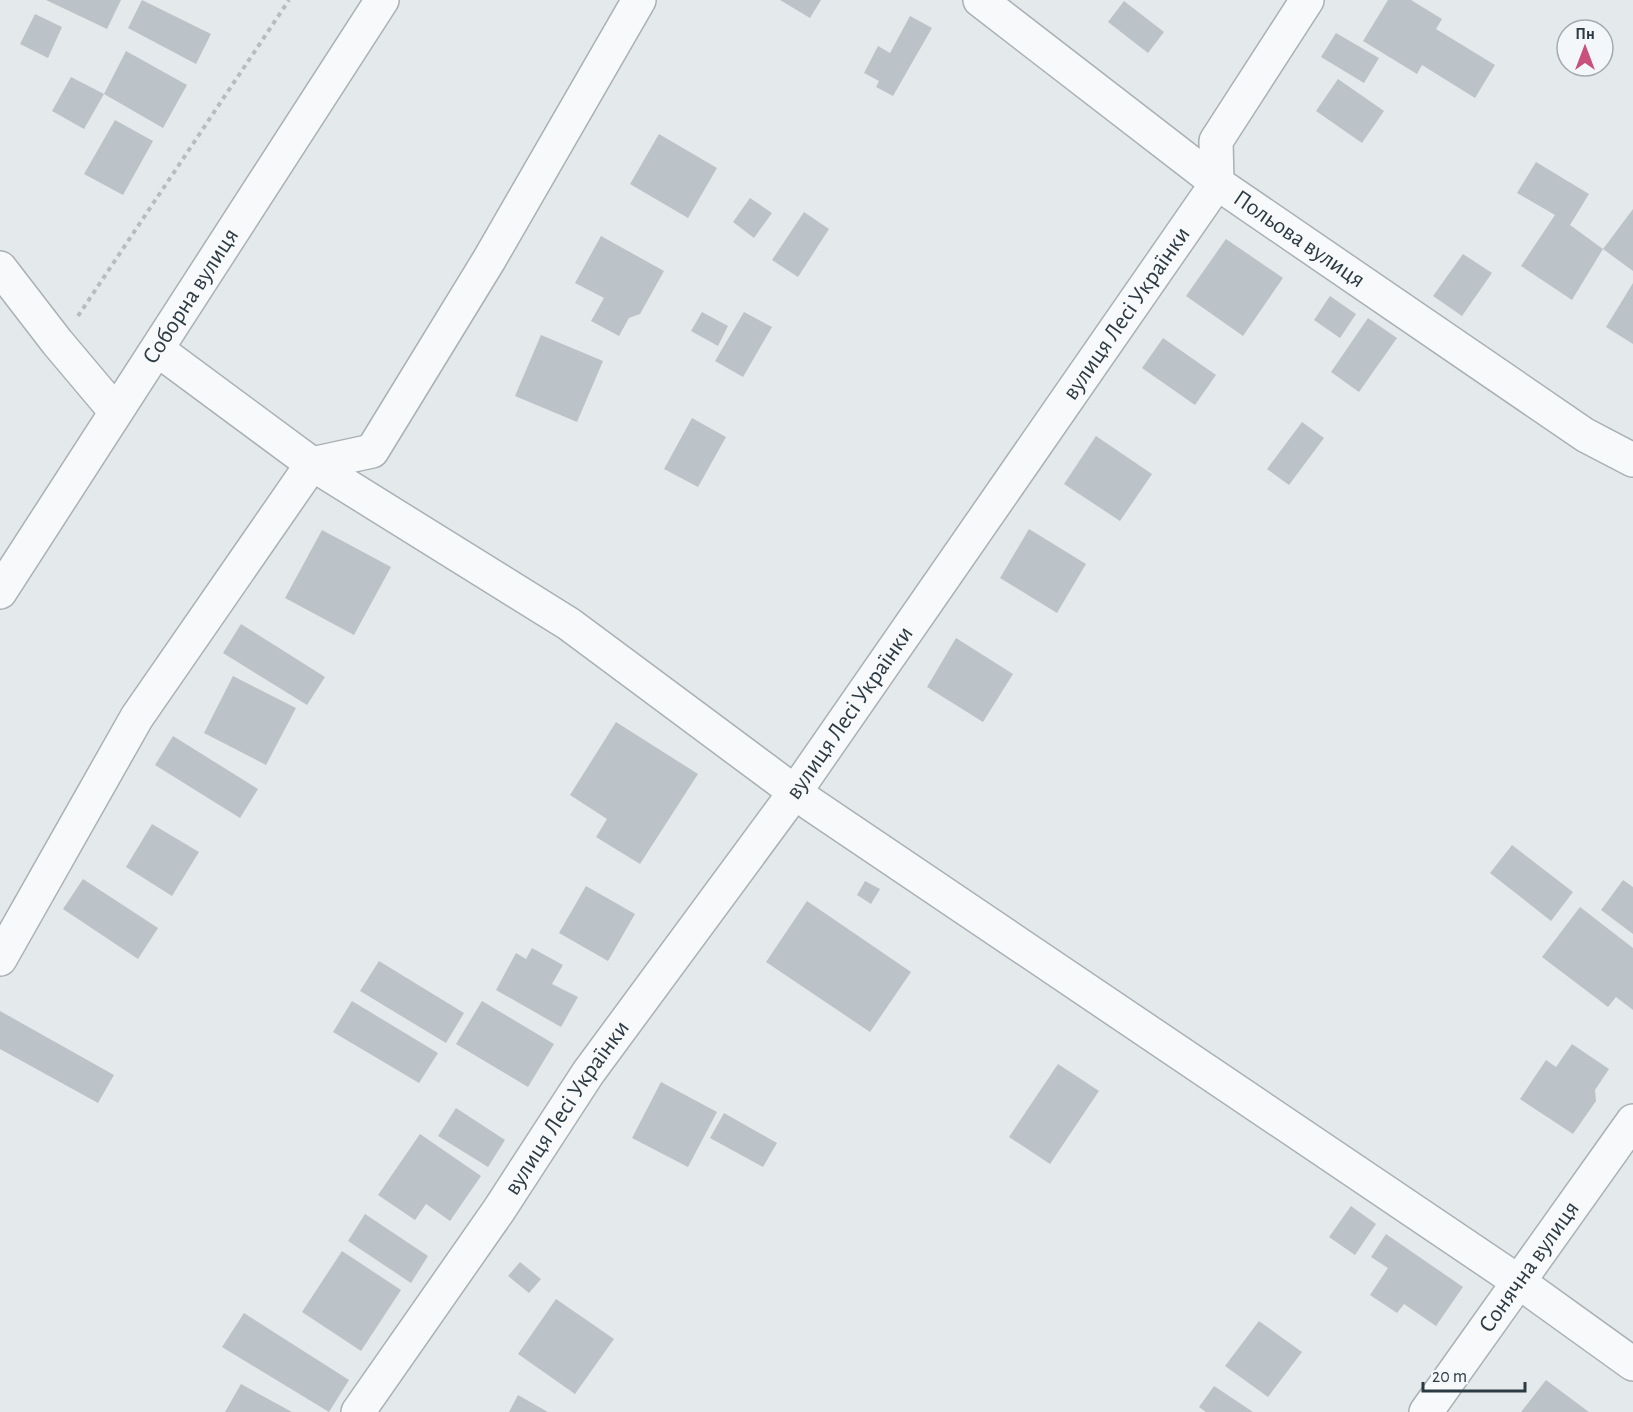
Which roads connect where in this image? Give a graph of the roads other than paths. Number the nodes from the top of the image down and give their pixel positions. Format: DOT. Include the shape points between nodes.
graph roads {
  1 [pos="382,0"];
  2 [pos="639,0"];
  3 [pos="1307,0"];
  4 [pos="997,4"];
  5 [pos="1217,183"];
  6 [pos="0,268"];
  7 [pos="158,350"];
  8 [pos="116,412"];
  9 [pos="1633,460"];
  10 [pos="312,464"];
  11 [pos="0,592"];
  12 [pos="795,792"];
  13 [pos="0,959"];
  14 [pos="1633,1121"];
  15 [pos="1519,1282"];
  16 [pos="1633,1364"];
  17 [pos="358,1412"];
  18 [pos="1426,1412"];
  1 -- 7 [label="street, Соборна вулиця"];
  2 -- 10 [label="street" via="489,260 372,451"];
  3 -- 5 [label="street" via="1216,141"];
  4 -- 5 [label="street, Польова вулиця"];
  5 -- 9 [label="street, Польова вулиця" via="1585,435"];
  5 -- 12 [label="street, вулиця Лесі Українки"];
  6 -- 8 [label="street"];
  7 -- 8 [label="street, Соборна вулиця"];
  7 -- 10 [label="street"];
  8 -- 11 [label="street, Соборна вулиця"];
  10 -- 12 [label="street" via="569,624"];
  10 -- 13 [label="street" via="137,717"];
  12 -- 15 [label="street"];
  12 -- 17 [label="street, вулиця Лесі Українки" via="588,1073 500,1210"];
  14 -- 15 [label="street, Сонячна вулиця"];
  15 -- 16 [label="street"];
  15 -- 18 [label="street, Сонячна вулиця"];
}
